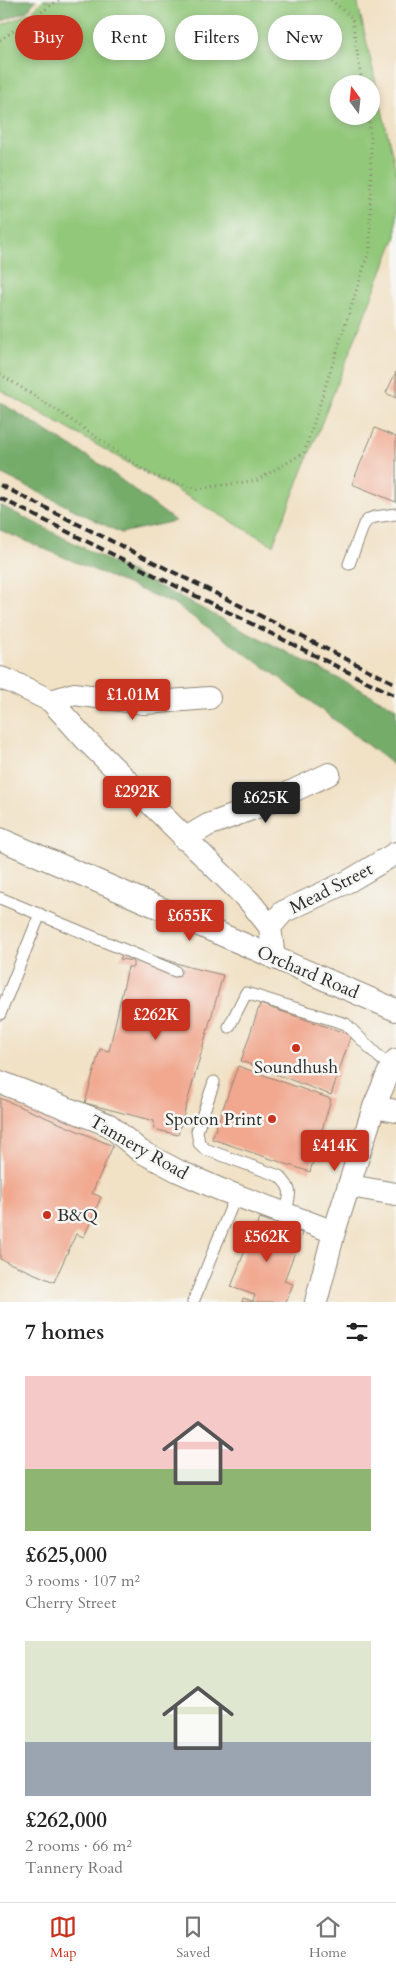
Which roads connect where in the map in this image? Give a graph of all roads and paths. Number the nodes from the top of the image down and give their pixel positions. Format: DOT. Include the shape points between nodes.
graph roads {
  1 [pos="59,0"];
  2 [pos="331,0"];
  3 [pos="0,40"];
  4 [pos="361,75"];
  5 [pos="368,125"];
  6 [pos="0,374"];
  7 [pos="396,514"];
  8 [pos="349,564"];
  9 [pos="0,678"];
  10 [pos="208,698"];
  11 [pos="50,701"];
  12 [pos="329,774"];
  13 [pos="0,839"];
  14 [pos="184,839"];
  15 [pos="396,853"];
  16 [pos="0,898"];
  17 [pos="40,914"];
  18 [pos="270,927"];
  19 [pos="274,958"];
  20 [pos="175,971"];
  21 [pos="396,1010"];
  22 [pos="0,1014"];
  23 [pos="229,1027"];
  24 [pos="394,1064"];
  25 [pos="0,1082"];
  26 [pos="214,1082"];
  27 [pos="374,1107"];
  28 [pos="396,1110"];
  29 [pos="350,1186"];
  30 [pos="396,1194"];
  31 [pos="236,1195"];
  32 [pos="285,1214"];
  33 [pos="334,1232"];
  34 [pos="193,1302"];
  35 [pos="316,1302"];
  1 -- 3 [label="path"];
  2 -- 4 [label="path" via="352,18"];
  5 -- 6 [label="path" via="370,248 304,454 257,480 198,489 151,475"];
  7 -- 8 [label="lane" via="368,519"];
  9 -- 11 [label="street"];
  10 -- 11 [label="street" via="144,703 74,694"];
  11 -- 14 [label="street"];
  12 -- 14 [label="street" via="265,804 208,825"];
  13 -- 19 [label="street, Orchard Road"];
  14 -- 18 [label="street" via="250,902"];
  15 -- 18 [label="street, Mead Street" via="349,881 283,912"];
  16 -- 17 [label="lane"];
  17 -- 20 [label="lane"];
  17 -- 22 [label="lane"];
  18 -- 19 [label="street"];
  19 -- 21 [label="street, Orchard Road"];
  23 -- 24 [label="lane" via="246,993 346,1024 379,1058"];
  24 -- 27 [label="street"];
  25 -- 31 [label="street, Tannery Road" via="109,1126 140,1151"];
  26 -- 32 [label="lane" via="197,1131 199,1143 205,1149 279,1176 290,1190"];
  27 -- 28 [label="street"];
  27 -- 29 [label="street"];
  29 -- 30 [label="street"];
  29 -- 33 [label="street"];
  31 -- 32 [label="street, Tannery Road"];
  31 -- 34 [label="lane"];
  32 -- 33 [label="street, Tannery Road"];
  33 -- 35 [label="street"];
}
